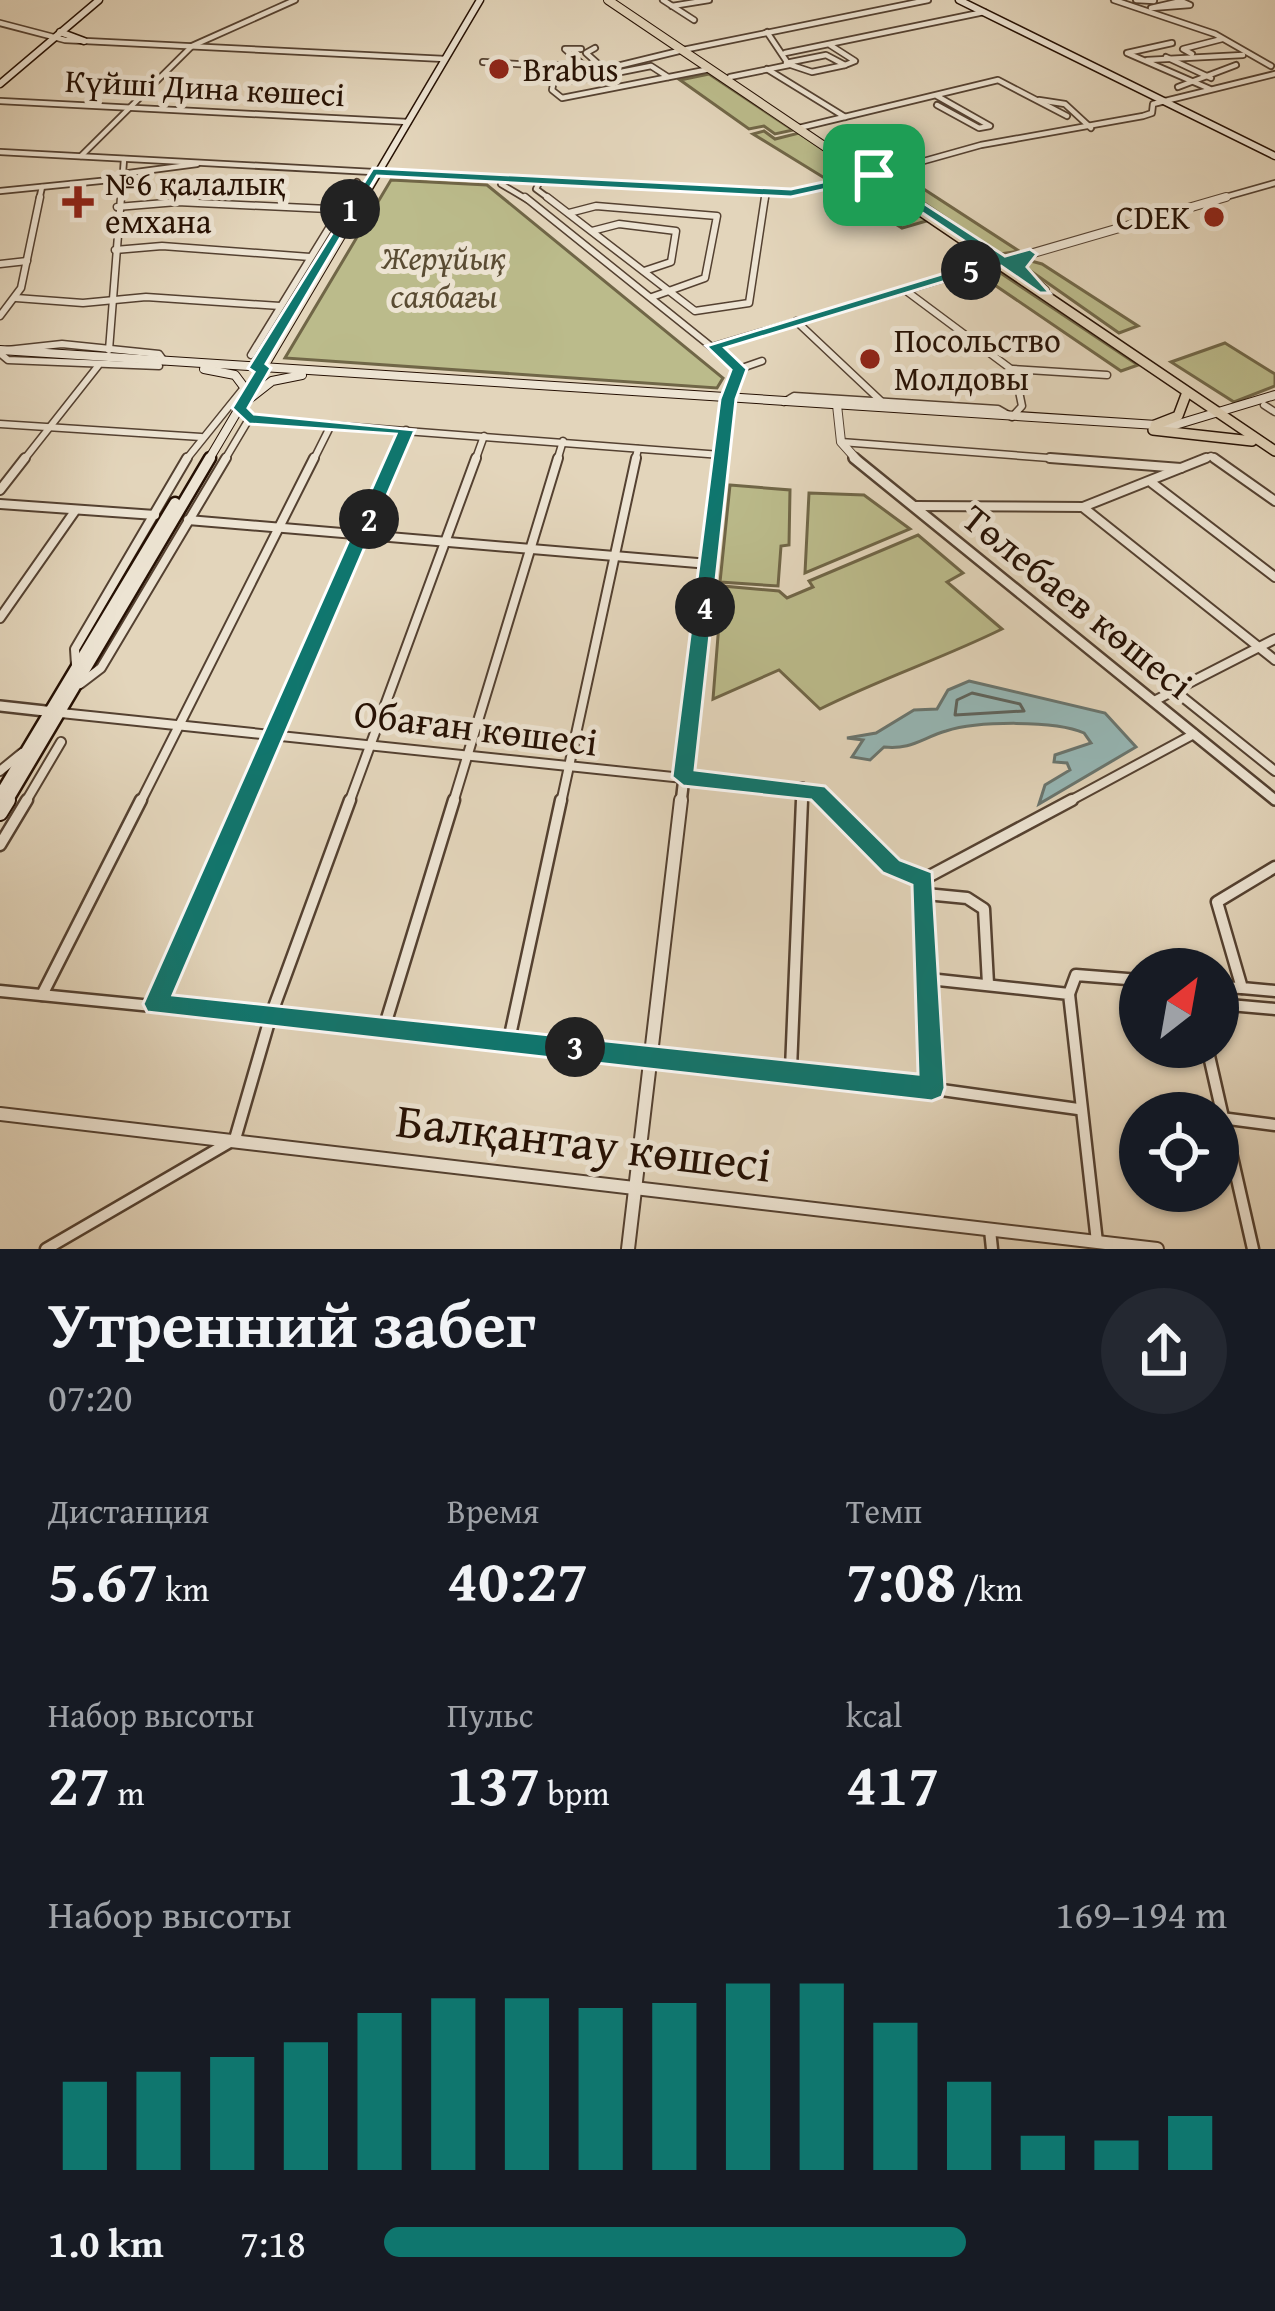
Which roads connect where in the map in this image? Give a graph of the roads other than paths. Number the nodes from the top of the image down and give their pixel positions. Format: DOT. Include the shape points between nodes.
graph roads {
  1 [pos="97,0"];
  2 [pos="295,0"];
  3 [pos="477,0"];
  4 [pos="611,0"];
  5 [pos="662,0"];
  6 [pos="709,0"];
  7 [pos="928,0"];
  8 [pos="959,0"];
  9 [pos="1114,0"];
  10 [pos="1136,0"];
  11 [pos="1160,2"];
  12 [pos="672,7"];
  13 [pos="984,12"];
  14 [pos="1155,18"];
  15 [pos="694,20"];
  16 [pos="0,23"];
  17 [pos="766,32"];
  18 [pos="57,37"];
  19 [pos="209,39"];
  20 [pos="1224,39"];
  21 [pos="84,41"];
  22 [pos="1172,43"];
  23 [pos="829,44"];
  24 [pos="192,46"];
  25 [pos="229,47"];
  26 [pos="595,48"];
  27 [pos="581,49"];
  28 [pos="685,49"];
  29 [pos="785,52"];
  30 [pos="1189,53"];
  31 [pos="1165,57"];
  32 [pos="442,59"];
  33 [pos="1145,60"];
  34 [pos="1258,60"];
  35 [pos="483,62"];
  36 [pos="598,63"];
  37 [pos="787,63"];
  38 [pos="557,65"];
  39 [pos="845,65"];
  40 [pos="583,66"];
  41 [pos="1230,67"];
  42 [pos="710,69"];
  43 [pos="767,70"];
  44 [pos="605,73"];
  45 [pos="1275,74"];
  46 [pos="1265,76"];
  47 [pos="669,77"];
  48 [pos="730,77"];
  49 [pos="1211,78"];
  50 [pos="553,79"];
  51 [pos="0,82"];
  52 [pos="1195,82"];
  53 [pos="1178,87"];
  54 [pos="1210,89"];
  55 [pos="935,95"];
  56 [pos="1066,95"];
  57 [pos="1054,99"];
  58 [pos="1037,100"];
  59 [pos="0,101"];
  60 [pos="1165,101"];
  61 [pos="947,102"];
  62 [pos="128,107"];
  63 [pos="1067,116"];
  64 [pos="847,118"];
  65 [pos="975,118"];
  66 [pos="405,122"];
  67 [pos="967,122"];
  68 [pos="802,128"];
  69 [pos="1092,128"];
  70 [pos="0,152"];
  71 [pos="1273,155"];
  72 [pos="81,156"];
  73 [pos="124,158"];
  74 [pos="204,163"];
  75 [pos="376,172"];
  76 [pos="872,176"];
  77 [pos="121,177"];
  78 [pos="503,179"];
  79 [pos="357,182"];
  80 [pos="1275,183"];
  81 [pos="538,185"];
  82 [pos="41,187"];
  83 [pos="0,191"];
  84 [pos="766,192"];
  85 [pos="523,196"];
  86 [pos="117,207"];
  87 [pos="350,210"];
  88 [pos="337,212"];
  89 [pos="568,213"];
  90 [pos="590,231"];
  91 [pos="604,242"];
  92 [pos="588,247"];
  93 [pos="115,250"];
  94 [pos="1030,254"];
  95 [pos="310,257"];
  96 [pos="27,261"];
  97 [pos="1001,262"];
  98 [pos="0,264"];
  99 [pos="642,272"];
  100 [pos="905,290"];
  101 [pos="1045,290"];
  102 [pos="668,291"];
  103 [pos="652,297"];
  104 [pos="16,298"];
  105 [pos="110,299"];
  106 [pos="280,306"];
  107 [pos="0,316"];
  108 [pos="795,320"];
  109 [pos="266,329"];
  110 [pos="274,338"];
  111 [pos="714,346"];
  112 [pos="109,350"];
  113 [pos="3,354"];
  114 [pos="251,355"];
  115 [pos="761,361"];
  116 [pos="161,363"];
  117 [pos="98,366"];
  118 [pos="200,368"];
  119 [pos="1011,368"];
  120 [pos="739,369"];
  121 [pos="258,370"];
  122 [pos="302,375"];
  123 [pos="1107,375"];
  124 [pos="244,388"];
  125 [pos="1187,392"];
  126 [pos="1271,400"];
  127 [pos="728,402"];
  128 [pos="784,402"];
  129 [pos="882,402"];
  130 [pos="241,406"];
  131 [pos="837,408"];
  132 [pos="1275,412"];
  133 [pos="1227,416"];
  134 [pos="1012,417"];
  135 [pos="249,419"];
  136 [pos="0,424"];
  137 [pos="331,425"];
  138 [pos="50,427"];
  139 [pos="1154,428"];
  140 [pos="406,430"];
  141 [pos="484,436"];
  142 [pos="201,437"];
  143 [pos="563,441"];
  144 [pos="843,445"];
  145 [pos="638,449"];
  146 [pos="1275,450"];
  147 [pos="721,455"];
  148 [pos="1184,469"];
  149 [pos="1151,482"];
  150 [pos="0,490"];
  151 [pos="1275,501"];
  152 [pos="0,504"];
  153 [pos="914,506"];
  154 [pos="1083,508"];
  155 [pos="76,510"];
  156 [pos="155,515"];
  157 [pos="188,520"];
  158 [pos="279,527"];
  159 [pos="363,535"];
  160 [pos="446,542"];
  161 [pos="530,549"];
  162 [pos="615,557"];
  163 [pos="709,564"];
  164 [pos="1275,577"];
  165 [pos="0,618"];
  166 [pos="1275,639"];
  167 [pos="1259,647"];
  168 [pos="1275,660"];
  169 [pos="76,668"];
  170 [pos="74,688"];
  171 [pos="1175,691"];
  172 [pos="1154,700"];
  173 [pos="0,706"];
  174 [pos="55,712"];
  175 [pos="182,725"];
  176 [pos="1194,734"];
  177 [pos="276,735"];
  178 [pos="61,742"];
  179 [pos="373,744"];
  180 [pos="28,748"];
  181 [pos="466,758"];
  182 [pos="26,769"];
  183 [pos="569,770"];
  184 [pos="0,771"];
  185 [pos="1275,771"];
  186 [pos="683,777"];
  187 [pos="34,787"];
  188 [pos="802,788"];
  189 [pos="0,795"];
  190 [pos="1275,800"];
  191 [pos="0,813"];
  192 [pos="0,845"];
  193 [pos="1275,867"];
  194 [pos="923,879"];
  195 [pos="926,894"];
  196 [pos="1119,978"];
  197 [pos="929,979"];
  198 [pos="988,984"];
  199 [pos="1239,988"];
  200 [pos="1242,988"];
  201 [pos="0,991"];
  202 [pos="1275,991"];
  203 [pos="1069,994"];
  204 [pos="41,995"];
  205 [pos="156,1004"];
  206 [pos="1239,1006"];
  207 [pos="1275,1010"];
  208 [pos="271,1016"];
  209 [pos="384,1025"];
  210 [pos="509,1040"];
  211 [pos="649,1055"];
  212 [pos="791,1069"];
  213 [pos="932,1088"];
  214 [pos="1078,1109"];
  215 [pos="0,1114"];
  216 [pos="1239,1120"];
  217 [pos="1275,1125"];
  218 [pos="235,1138"];
  219 [pos="634,1188"];
  220 [pos="1239,1194"];
  221 [pos="990,1230"];
  222 [pos="1097,1243"];
  223 [pos="1077,1245"];
  224 [pos="46,1249"];
  225 [pos="628,1249"];
  226 [pos="992,1249"];
  227 [pos="1157,1249"];
  228 [pos="1252,1249"];
  1 -- 18 [label="main road"];
  2 -- 19 [label="street"];
  3 -- 32 [label="main road"];
  4 -- 28 [label="main road"];
  5 -- 12 [label="street"];
  6 -- 12 [label="street"];
  7 -- 17 [label="street"];
  8 -- 13 [label="main road"];
  9 -- 14 [label="street"];
  10 -- 11 [label="street"];
  11 -- 14 [label="street" via="1173,14"];
  12 -- 15 [label="street"];
  13 -- 23 [label="street"];
  13 -- 60 [label="main road"];
  14 -- 20 [label="street"];
  16 -- 18 [label="street"];
  17 -- 28 [label="street"];
  17 -- 29 [label="street"];
  18 -- 21 [label="main road"];
  18 -- 51 [label="main road"];
  18 -- 51 [label="main road"];
  19 -- 24 [label="street"];
  19 -- 25 [label="street"];
  20 -- 30 [label="street" via="1183,49"];
  20 -- 34 [label="street"];
  21 -- 24 [label="street"];
  22 -- 33 [label="street" via="1127,53"];
  23 -- 29 [label="street"];
  23 -- 39 [label="street" via="855,62"];
  24 -- 25 [label="street"];
  24 -- 62 [label="street"];
  25 -- 32 [label="street"];
  26 -- 36 [label="street" via="586,53"];
  27 -- 40 [label="street" via="565,49"];
  28 -- 42 [label="main road"];
  28 -- 44 [label="street"];
  28 -- 48 [label="main road"];
  29 -- 37 [label="street"];
  30 -- 31 [label="street"];
  30 -- 34 [label="street"];
  30 -- 41 [label="street"];
  31 -- 33 [label="street"];
  31 -- 49 [label="street"];
  32 -- 66 [label="main road"];
  33 -- 52 [label="street"];
  34 -- 41 [label="street"];
  34 -- 46 [label="street" via="1271,66 1255,70"];
  35 -- 38 [label="street"];
  36 -- 40 [label="street"];
  36 -- 44 [label="street"];
  37 -- 39 [label="street" via="812,72"];
  37 -- 39 [label="street" via="826,55"];
  37 -- 43 [label="street"];
  38 -- 40 [label="street"];
  38 -- 50 [label="street"];
  40 -- 44 [label="street"];
  41 -- 49 [label="street"];
  42 -- 47 [label="street"];
  42 -- 68 [label="main road"];
  43 -- 48 [label="street"];
  43 -- 64 [label="street"];
  44 -- 47 [label="street" via="651,66"];
  44 -- 50 [label="street"];
  45 -- 46 [label="street"];
  46 -- 54 [label="street"];
  47 -- 50 [label="street" via="562,98"];
  48 -- 68 [label="main road"];
  49 -- 52 [label="street"];
  52 -- 53 [label="street"];
  52 -- 54 [label="street"];
  54 -- 60 [label="street"];
  55 -- 58 [label="street" via="998,80"];
  55 -- 61 [label="street"];
  55 -- 64 [label="street"];
  56 -- 57 [label="street"];
  57 -- 58 [label="street"];
  57 -- 69 [label="street"];
  58 -- 63 [label="street"];
  59 -- 62 [label="street, Күйші Дина көшесі"];
  60 -- 69 [label="street" via="1149,115"];
  60 -- 71 [label="main road"];
  61 -- 65 [label="street"];
  61 -- 67 [label="street" via="937,105"];
  62 -- 66 [label="street, Күйші Дина көшесі"];
  62 -- 72 [label="street"];
  64 -- 68 [label="street"];
  65 -- 67 [label="street"];
  65 -- 67 [label="street" via="990,125"];
  66 -- 75 [label="main road"];
  68 -- 76 [label="main road"];
  69 -- 76 [label="street" via="981,145"];
  70 -- 72 [label="street"];
  72 -- 73 [label="street"];
  73 -- 74 [label="street"];
  73 -- 77 [label="street"];
  74 -- 75 [label="street"];
  74 -- 77 [label="street"];
  75 -- 78 [label="street"];
  75 -- 87 [label="main road"];
  75 -- 121 [label="main road"];
  76 -- 84 [label="street"];
  76 -- 97 [label="main road"];
  77 -- 82 [label="street"];
  77 -- 86 [label="street"];
  78 -- 81 [label="street"];
  78 -- 85 [label="street"];
  79 -- 88 [label="street"];
  80 -- 94 [label="street"];
  81 -- 84 [label="street"];
  81 -- 85 [label="street"];
  81 -- 89 [label="street"];
  82 -- 83 [label="street"];
  82 -- 96 [label="street"];
  84 -- 102 [label="street" via="749,303 692,311"];
  85 -- 92 [label="street"];
  86 -- 88 [label="street" via="177,202"];
  86 -- 93 [label="street"];
  87 -- 88 [label="street"];
  87 -- 110 [label="main road"];
  88 -- 95 [label="street"];
  89 -- 90 [label="street"];
  89 -- 102 [label="street" via="596,206 717,216 705,278"];
  90 -- 91 [label="street"];
  90 -- 99 [label="street" via="615,224 676,231 671,262"];
  91 -- 92 [label="street"];
  91 -- 99 [label="street"];
  92 -- 103 [label="street"];
  93 -- 95 [label="street"];
  93 -- 105 [label="street"];
  94 -- 97 [label="street"];
  94 -- 101 [label="street" via="1019,268"];
  95 -- 106 [label="street"];
  96 -- 98 [label="street"];
  96 -- 104 [label="street"];
  97 -- 100 [label="street"];
  97 -- 101 [label="main road"];
  97 -- 125 [label="main road"];
  99 -- 102 [label="street"];
  100 -- 108 [label="street"];
  100 -- 119 [label="street"];
  101 -- 133 [label="main road"];
  102 -- 103 [label="street"];
  103 -- 111 [label="street"];
  104 -- 105 [label="street"];
  104 -- 107 [label="street"];
  105 -- 106 [label="street"];
  105 -- 112 [label="street"];
  106 -- 109 [label="street"];
  108 -- 111 [label="street"];
  108 -- 129 [label="street"];
  109 -- 110 [label="street"];
  109 -- 114 [label="street"];
  110 -- 121 [label="main road"];
  111 -- 120 [label="street"];
  112 -- 113 [label="street" via="25,345"];
  112 -- 116 [label="street" via="159,354"];
  113 -- 116 [label="main road"];
  113 -- 117 [label="street"];
  115 -- 120 [label="street"];
  116 -- 117 [label="street"];
  116 -- 118 [label="main road"];
  116 -- 121 [label="main road"];
  117 -- 138 [label="street"];
  118 -- 121 [label="main road"];
  118 -- 124 [label="main road" via="235,376"];
  119 -- 123 [label="street"];
  119 -- 134 [label="street" via="1022,406"];
  120 -- 127 [label="street"];
  121 -- 122 [label="main road"];
  121 -- 124 [label="main road"];
  121 -- 127 [label="main road"];
  121 -- 130 [label="main road"];
  122 -- 127 [label="main road"];
  122 -- 130 [label="main road" via="272,381"];
  124 -- 142 [label="street" via="225,399"];
  124 -- 169 [label="main road"];
  125 -- 133 [label="main road"];
  125 -- 139 [label="main road" via="1178,416"];
  126 -- 132 [label="street"];
  126 -- 133 [label="main road"];
  127 -- 128 [label="main road"];
  127 -- 131 [label="main road"];
  127 -- 147 [label="street"];
  128 -- 129 [label="street"];
  128 -- 131 [label="main road"];
  129 -- 134 [label="street" via="998,409"];
  130 -- 135 [label="street"];
  130 -- 170 [label="main road"];
  131 -- 134 [label="main road"];
  131 -- 139 [label="main road"];
  131 -- 144 [label="street"];
  133 -- 139 [label="main road" via="1192,429"];
  133 -- 146 [label="main road"];
  134 -- 139 [label="main road"];
  135 -- 137 [label="street"];
  135 -- 157 [label="street"];
  136 -- 138 [label="street"];
  137 -- 140 [label="street"];
  137 -- 158 [label="street"];
  138 -- 142 [label="street"];
  138 -- 150 [label="street"];
  139 -- 146 [label="main road"];
  140 -- 141 [label="street"];
  140 -- 159 [label="street"];
  141 -- 143 [label="street"];
  141 -- 160 [label="street"];
  142 -- 156 [label="street"];
  143 -- 145 [label="street"];
  143 -- 161 [label="street"];
  144 -- 148 [label="street"];
  144 -- 153 [label="street, Төлебаев көшесі"];
  145 -- 147 [label="street"];
  145 -- 162 [label="street"];
  147 -- 163 [label="street"];
  148 -- 149 [label="street"];
  148 -- 151 [label="street" via="1211,457"];
  149 -- 154 [label="street"];
  149 -- 164 [label="street"];
  152 -- 155 [label="street"];
  153 -- 154 [label="street"];
  153 -- 172 [label="street, Төлебаев көшесі"];
  154 -- 167 [label="street"];
  155 -- 156 [label="street"];
  155 -- 165 [label="street"];
  156 -- 169 [label="street" via="75,649"];
  157 -- 158 [label="street"];
  157 -- 170 [label="street" via="101,668"];
  158 -- 159 [label="street"];
  158 -- 175 [label="street"];
  159 -- 160 [label="street"];
  159 -- 177 [label="street"];
  160 -- 161 [label="street"];
  160 -- 179 [label="street"];
  161 -- 162 [label="street"];
  161 -- 181 [label="street"];
  162 -- 163 [label="street"];
  162 -- 183 [label="street"];
  163 -- 186 [label="street"];
  166 -- 167 [label="street"];
  167 -- 168 [label="street"];
  167 -- 171 [label="street"];
  169 -- 174 [label="main road"];
  170 -- 174 [label="main road"];
  171 -- 172 [label="street"];
  171 -- 185 [label="street"];
  172 -- 176 [label="street, Төлебаев көшесі"];
  173 -- 174 [label="street, Обаған көшесі"];
  174 -- 175 [label="street, Обаған көшесі"];
  174 -- 180 [label="main road"];
  174 -- 182 [label="main road"];
  175 -- 177 [label="street, Обаған көшесі"];
  175 -- 204 [label="street"];
  176 -- 190 [label="street, Төлебаев көшесі"];
  176 -- 194 [label="street"];
  177 -- 179 [label="street, Обаған көшесі"];
  177 -- 205 [label="street"];
  178 -- 187 [label="street"];
  179 -- 181 [label="street, Обаған көшесі"];
  179 -- 208 [label="street"];
  180 -- 184 [label="street"];
  180 -- 189 [label="main road"];
  181 -- 183 [label="street, Обаған көшесі"];
  181 -- 209 [label="street"];
  182 -- 187 [label="main road"];
  182 -- 191 [label="main road"];
  183 -- 186 [label="street, Обаған көшесі"];
  183 -- 210 [label="street"];
  186 -- 188 [label="street, Обаған көшесі"];
  186 -- 211 [label="street"];
  187 -- 192 [label="street"];
  188 -- 194 [label="street" via="834,804 891,867"];
  188 -- 212 [label="street"];
  193 -- 200 [label="street" via="1217,902"];
  194 -- 195 [label="street"];
  195 -- 197 [label="street"];
  195 -- 198 [label="street" via="967,898 984,909"];
  196 -- 203 [label="street" via="1076,975"];
  197 -- 198 [label="street"];
  197 -- 213 [label="street"];
  198 -- 203 [label="street"];
  199 -- 200 [label="street"];
  200 -- 202 [label="street"];
  201 -- 204 [label="street"];
  203 -- 214 [label="street"];
  204 -- 205 [label="street"];
  205 -- 208 [label="street"];
  206 -- 207 [label="street"];
  208 -- 209 [label="street"];
  208 -- 218 [label="street"];
  209 -- 210 [label="street"];
  210 -- 211 [label="street"];
  211 -- 212 [label="street"];
  211 -- 219 [label="street"];
  212 -- 213 [label="street"];
  213 -- 214 [label="street"];
  214 -- 222 [label="street"];
  215 -- 218 [label="street, Балқантау көшесі"];
  216 -- 217 [label="street"];
  218 -- 219 [label="street, Балқантау көшесі"];
  218 -- 224 [label="street"];
  219 -- 221 [label="street, Балқантау көшесі"];
  219 -- 225 [label="street"];
  220 -- 228 [label="street"];
  221 -- 223 [label="street, Балқантау көшесі"];
  221 -- 226 [label="street"];
  222 -- 223 [label="street, Балқантау көшесі"];
  222 -- 227 [label="street, Балқантау көшесі"];
}
